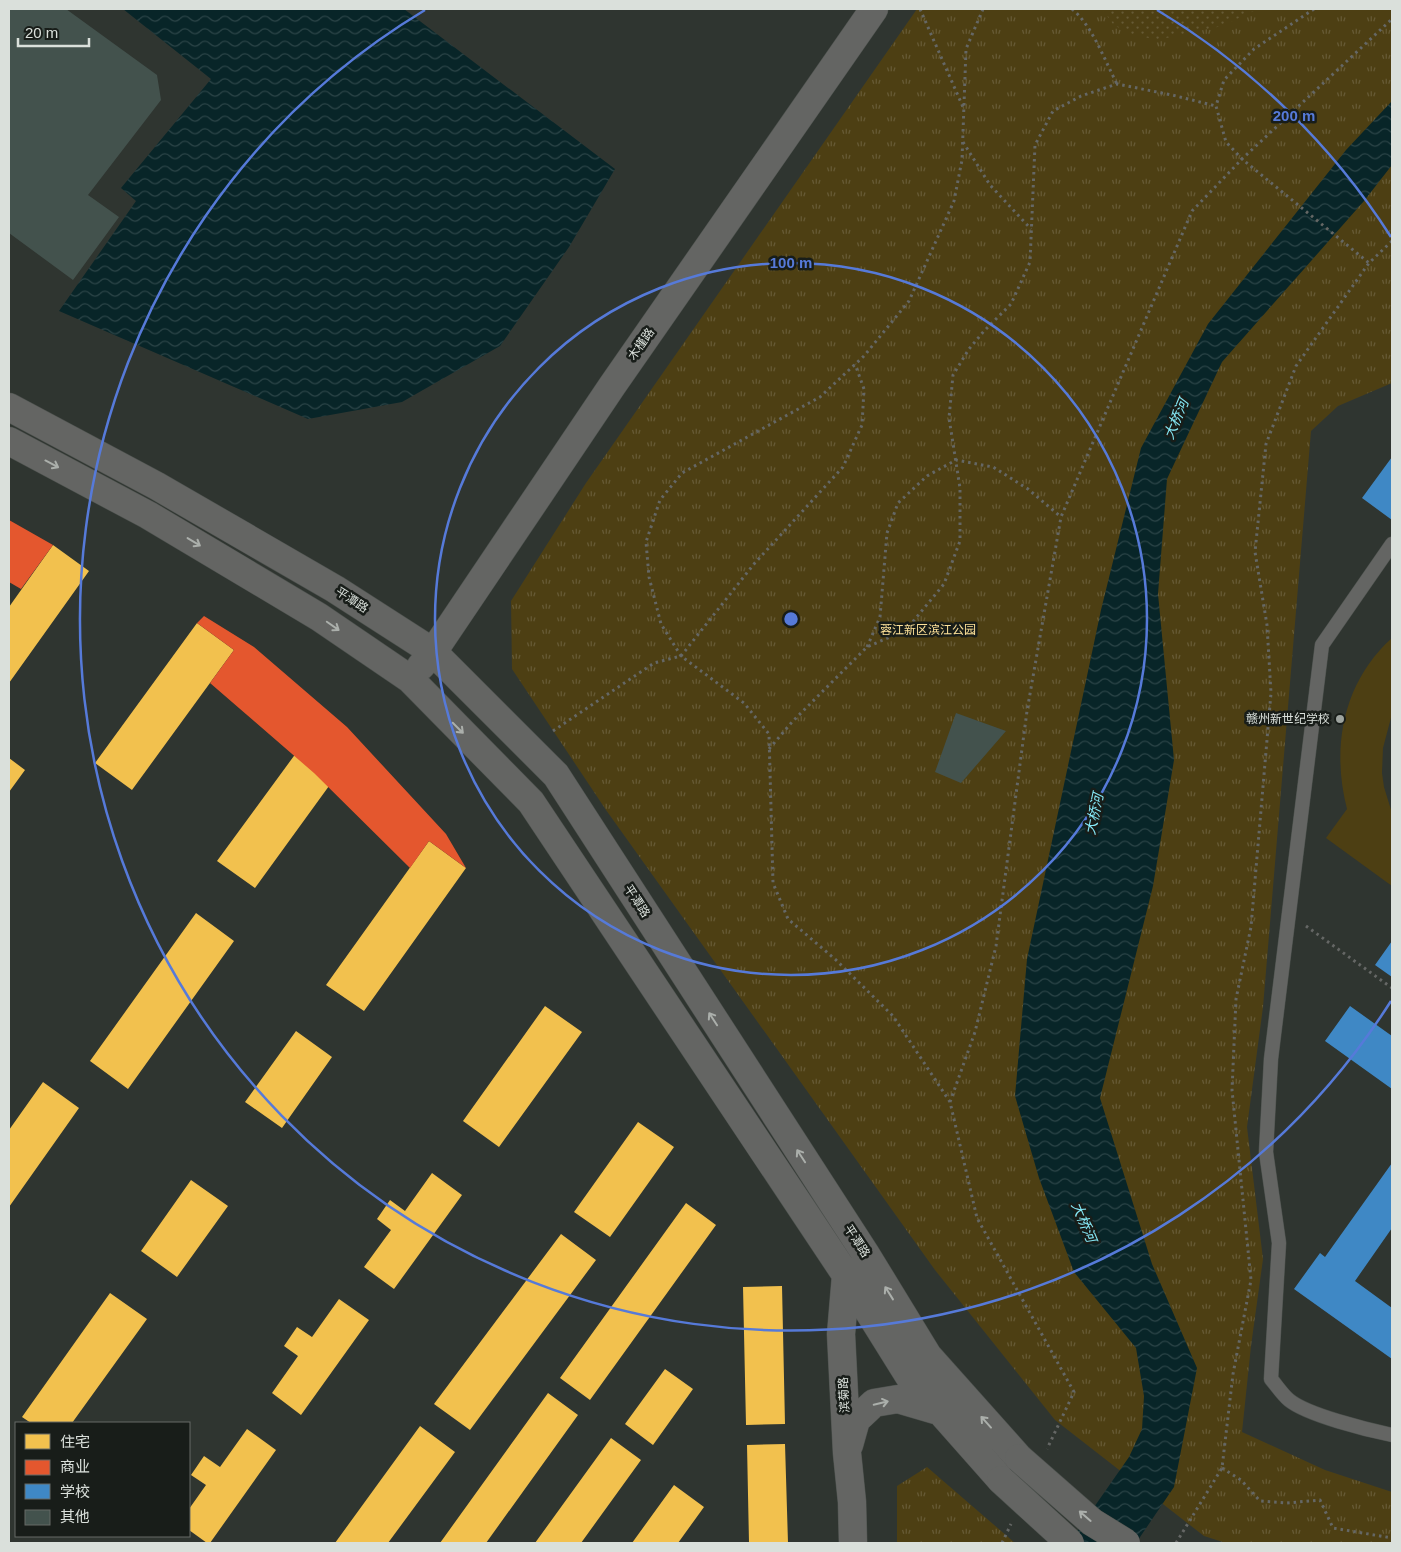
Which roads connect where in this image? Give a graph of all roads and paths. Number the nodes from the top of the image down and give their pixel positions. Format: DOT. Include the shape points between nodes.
graph roads {
  1 [pos="874,9"];
  2 [pos="920,9"];
  3 [pos="983,9"];
  4 [pos="1072,9"];
  5 [pos="1314,9"];
  6 [pos="1392,19"];
  7 [pos="1116,84"];
  8 [pos="1216,106"];
  9 [pos="963,107"];
  10 [pos="963,141"];
  11 [pos="1242,159"];
  12 [pos="1032,229"];
  13 [pos="1392,241"];
  14 [pos="1369,263"];
  15 [pos="855,364"];
  16 [pos="9,407"];
  17 [pos="9,441"];
  18 [pos="956,460"];
  19 [pos="1060,516"];
  20 [pos="1392,544"];
  21 [pos="867,647"];
  22 [pos="433,652"];
  23 [pos="681,656"];
  24 [pos="410,679"];
  25 [pos="553,731"];
  26 [pos="769,750"];
  27 [pos="1289,914"];
  28 [pos="1392,988"];
  29 [pos="950,1102"];
  30 [pos="864,1254"];
  31 [pos="846,1275"];
  32 [pos="940,1411"];
  33 [pos="1392,1435"];
  34 [pos="847,1454"];
  35 [pos="1031,1456"];
  36 [pos="1222,1468"];
  37 [pos="1014,1517"];
  38 [pos="1392,1538"];
  39 [pos="853,1543"];
  40 [pos="1002,1543"];
  41 [pos="1070,1543"];
  42 [pos="1126,1543"];
  43 [pos="1176,1543"];
  1 -- 22 [label="street, 木槿路" via="612,386"];
  2 -- 9 [label="path"];
  3 -- 9 [label="path" via="966,50"];
  4 -- 7 [label="path" via="1079,14"];
  5 -- 8 [label="path" via="1254,49 1224,80"];
  6 -- 11 [label="path"];
  7 -- 8 [label="path"];
  7 -- 12 [label="path" via="1081,96 1053,111 1035,146"];
  8 -- 11 [label="path" via="1226,142"];
  9 -- 10 [label="path"];
  10 -- 12 [label="path" via="990,185"];
  10 -- 15 [label="path" via="954,202 909,301"];
  11 -- 14 [label="path"];
  11 -- 19 [label="path" via="1192,211"];
  12 -- 18 [label="path" via="1030,262 1011,304 970,349 953,375 949,418"];
  13 -- 14 [label="path"];
  14 -- 36 [label="path" via="1296,366 1266,444 1255,552 1267,625 1271,693 1251,926 1236,999 1232,1090 1251,1280 1233,1374"];
  15 -- 23 [label="path" via="864,389 862,425 843,467 754,564"];
  15 -- 23 [label="path" via="820,397 682,473 660,500 646,542 649,577 661,624"];
  16 -- 22 [label="street, 平潭路" via="157,486 334,589"];
  17 -- 24 [label="street, one-way" via="148,515 319,617"];
  18 -- 19 [label="path" via="993,468 1028,489"];
  18 -- 21 [label="path" via="927,476 898,503 887,533 880,617"];
  18 -- 21 [label="path" via="960,488 960,541 944,584 906,630"];
  19 -- 29 [label="path" via="1027,711 996,946 975,1032"];
  20 -- 27 [label="lane" via="1322,645"];
  21 -- 26 [label="path" via="792,722"];
  22 -- 24 [label="street, 木槿路"];
  30 -- 22 [label="street, 平潭路, one-way" via="556,775"];
  23 -- 25 [label="path" via="654,663"];
  23 -- 26 [label="path" via="744,703 769,734"];
  24 -- 31 [label="street, one-way" via="531,802"];
  26 -- 29 [label="path" via="773,883 788,920 836,960 893,1016"];
  27 -- 28 [label="path"];
  27 -- 33 [label="lane" via="1272,1059 1266,1152 1280,1243 1271,1379 1288,1399 1302,1408"];
  29 -- 35 [label="path" via="977,1218 1074,1392"];
  30 -- 31 [label="street"];
  35 -- 30 [label="street, 平潭路, one-way" via="928,1356"];
  31 -- 32 [label="street" via="908,1376"];
  31 -- 34 [label="street, 滨菊路" via="841,1334"];
  34 -- 32 [label="street, one-way" via="856,1420 874,1404 898,1399"];
  32 -- 41 [label="street, bridge" via="1001,1480"];
  34 -- 39 [label="street, 滨菊路"];
  42 -- 35 [label="street, 平潭路, one-way, bridge" via="1092,1522"];
  36 -- 38 [label="path" via="1241,1480 1260,1501 1320,1500 1333,1528"];
  36 -- 43 [label="path"];
  37 -- 40 [label="path"];
}
